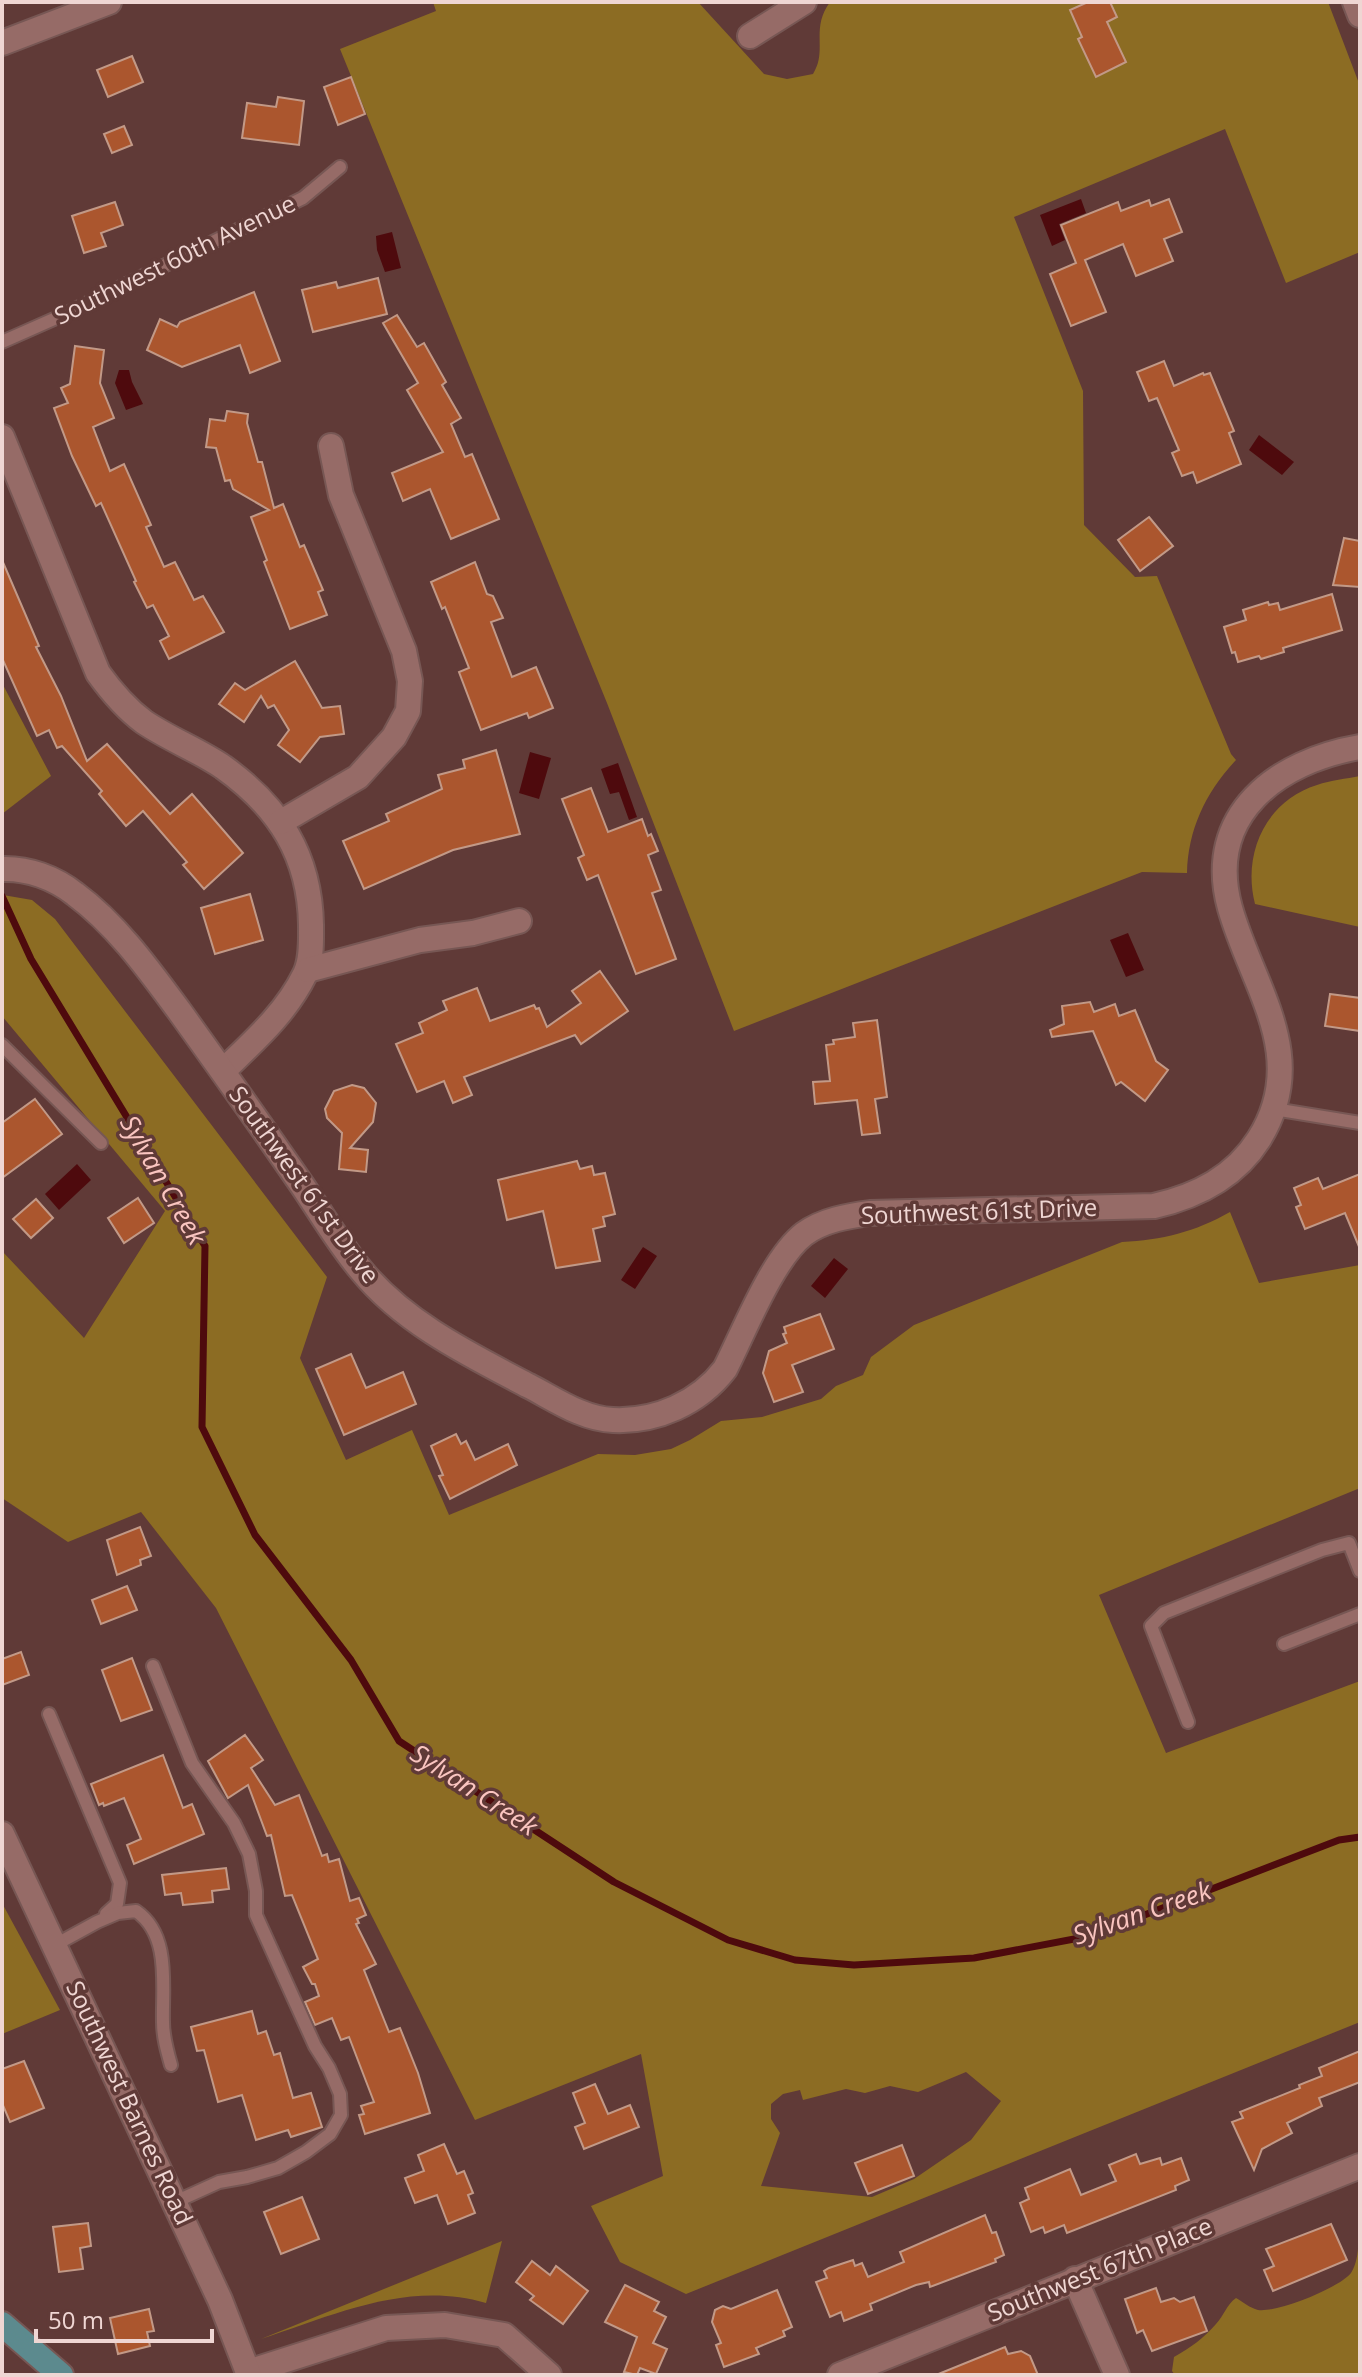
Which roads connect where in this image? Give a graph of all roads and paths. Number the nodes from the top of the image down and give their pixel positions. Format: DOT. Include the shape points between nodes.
graph roads {
  1 [pos="109,2"];
  2 [pos="804,2"];
  3 [pos="1355,2"];
  4 [pos="1360,15"];
  5 [pos="750,36"];
  6 [pos="2,43"];
  7 [pos="340,167"];
  8 [pos="2,342"];
  9 [pos="2,437"];
  10 [pos="331,446"];
  11 [pos="1360,747"];
  12 [pos="281,822"];
  13 [pos="2,869"];
  14 [pos="519,921"];
  15 [pos="308,970"];
  16 [pos="2,1045"];
  17 [pos="223,1071"];
  18 [pos="1274,1109"];
  19 [pos="1360,1123"];
  20 [pos="101,1143"];
  21 [pos="1360,1571"];
  22 [pos="1360,1614"];
  23 [pos="1284,1644"];
  24 [pos="153,1666"];
  25 [pos="49,1714"];
  26 [pos="1188,1722"];
  27 [pos="2,1834"];
  28 [pos="97,1922"];
  29 [pos="55,1945"];
  30 [pos="171,2065"];
  31 [pos="1360,2166"];
  32 [pos="175,2202"];
  33 [pos="1075,2279"];
  34 [pos="2,2324"];
  35 [pos="248,2374"];
  36 [pos="61,2375"];
  37 [pos="548,2375"];
  38 [pos="840,2375"];
  39 [pos="1117,2375"];
  1 -- 6 [label="street"];
  2 -- 5 [label="street"];
  3 -- 4 [label="street"];
  7 -- 8 [label="lane, Southwest 60th Avenue" via="303,198"];
  9 -- 12 [label="street" via="98,673 130,711 232,774"];
  10 -- 12 [label="street" via="341,495 404,651 408,711 394,737 358,777"];
  11 -- 18 [label="street, Southwest 61st Drive" via="1321,755 1268,783 1241,813 1228,849 1229,906 1277,1037 1281,1065"];
  12 -- 15 [label="street" via="308,881"];
  13 -- 17 [label="street, Southwest 61st Drive" via="56,882 99,914"];
  14 -- 15 [label="street"];
  15 -- 17 [label="street" via="270,1027"];
  16 -- 20 [label="lane"];
  17 -- 18 [label="street, Southwest 61st Drive" via="379,1290 421,1324 494,1368 576,1411 615,1420 659,1414 707,1389 725,1369 784,1255 817,1226 870,1213 1167,1203 1196,1194 1229,1174 1253,1148"];
  18 -- 19 [label="lane"];
  21 -- 26 [label="lane" via="1349,1543 1164,1613 1151,1626"];
  22 -- 23 [label="lane"];
  24 -- 32 [label="lane" via="192,1763 249,1854 256,1915 329,2068 341,2105 330,2134 306,2152 278,2168 219,2182"];
  25 -- 28 [label="lane" via="120,1883 117,1904"];
  27 -- 29 [label="street, Southwest Barnes Road"];
  28 -- 29 [label="lane"];
  28 -- 30 [label="lane" via="136,1911 146,1918 165,1975 163,2021"];
  29 -- 32 [label="street, Southwest Barnes Road"];
  31 -- 33 [label="street, Southwest 67th Place"];
  32 -- 35 [label="street, Southwest Barnes Road"];
  33 -- 38 [label="street, Southwest 67th Place"];
  33 -- 39 [label="street"];
  34 -- 36 [label="main road"];
  35 -- 37 [label="street" via="386,2328 445,2325 504,2335"];
}
